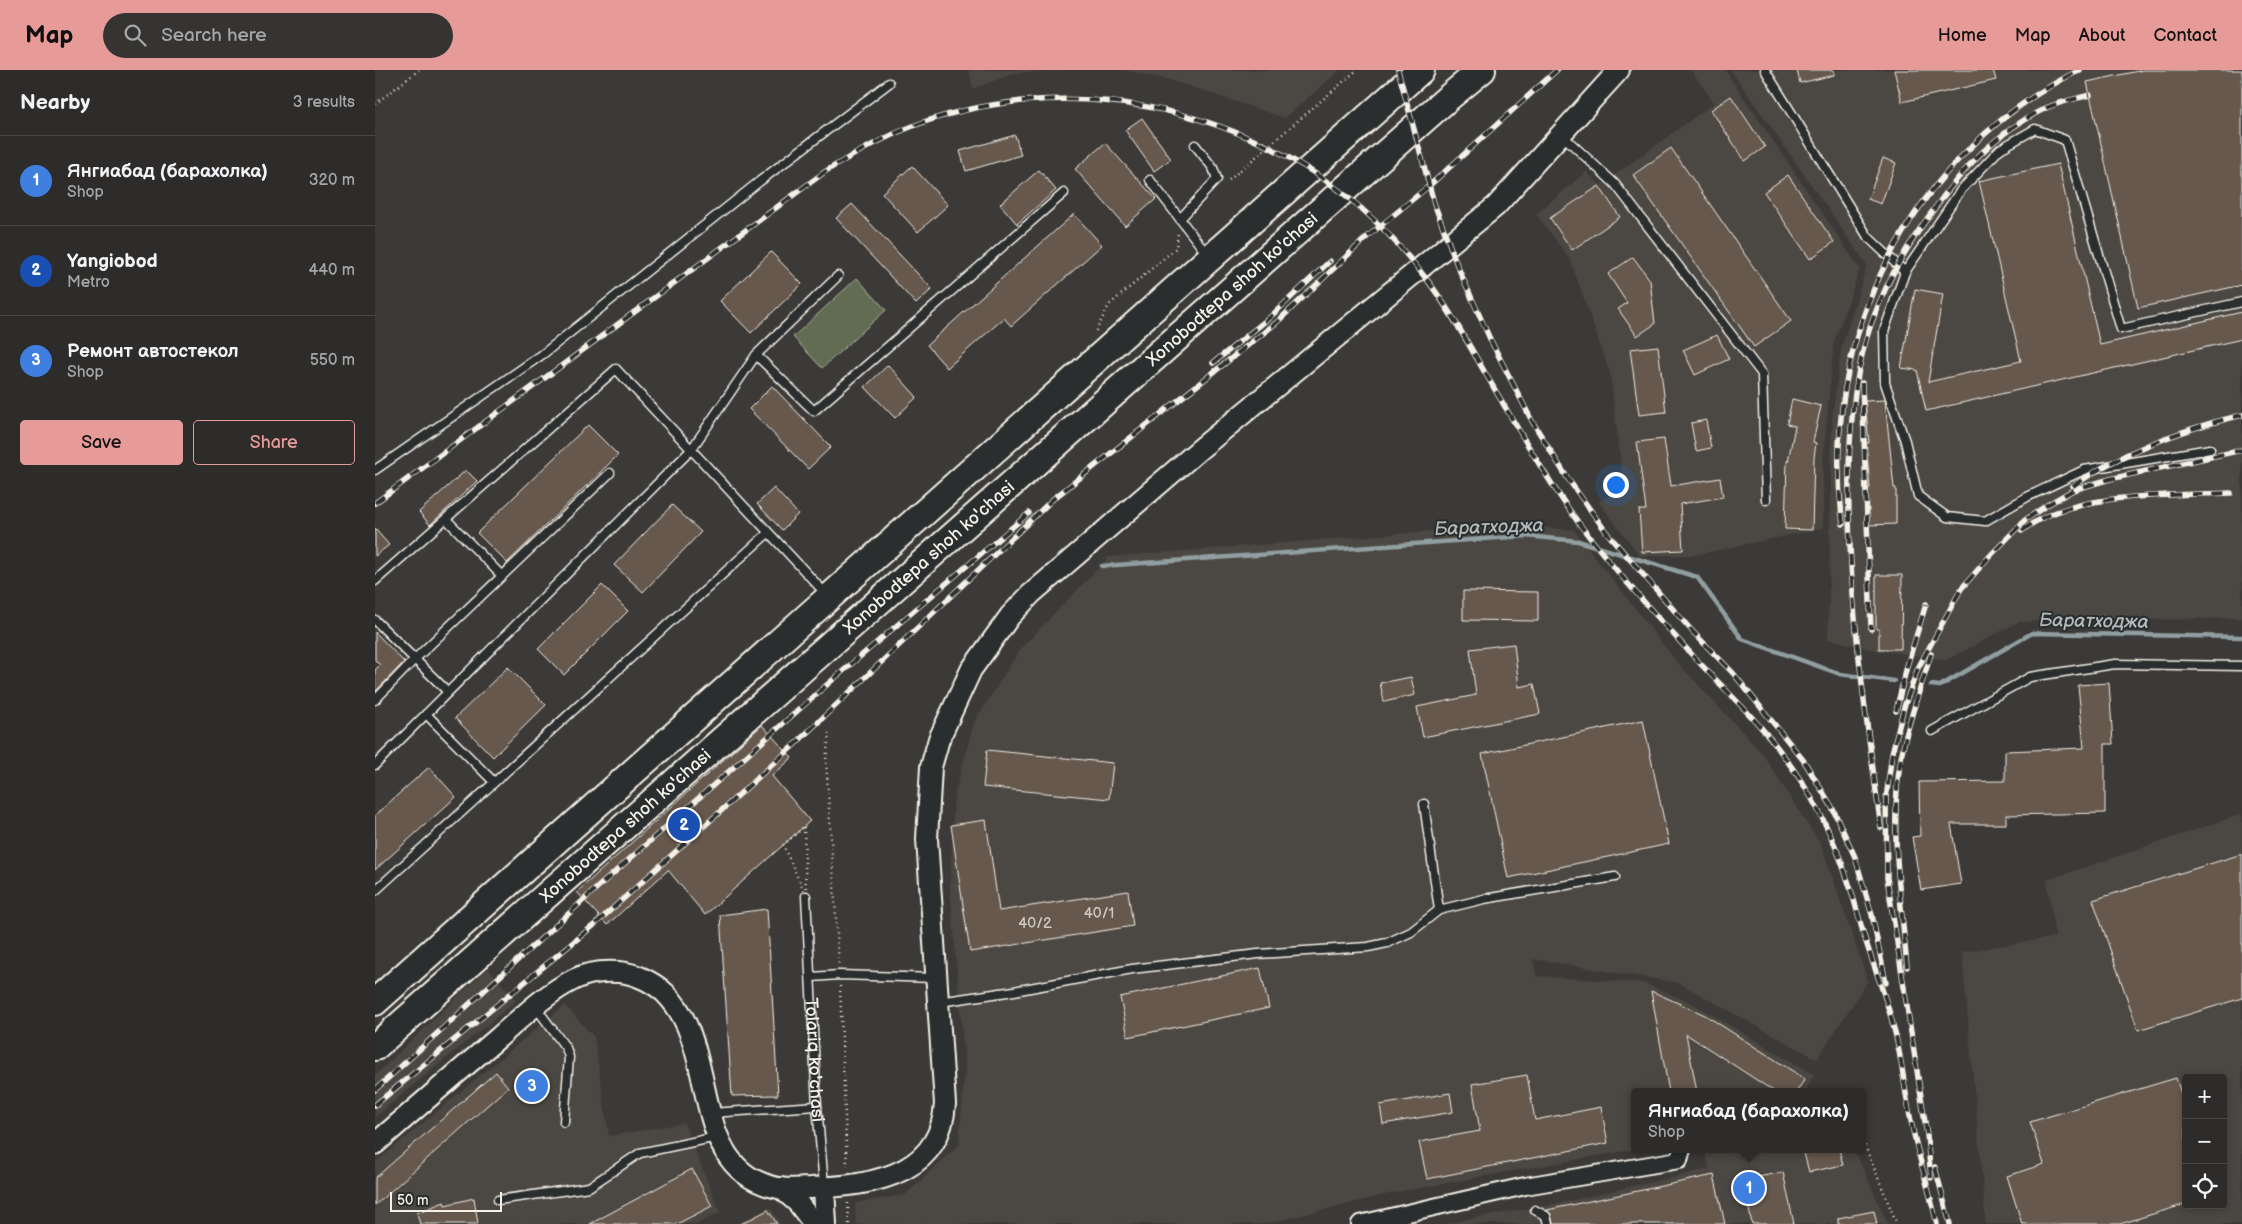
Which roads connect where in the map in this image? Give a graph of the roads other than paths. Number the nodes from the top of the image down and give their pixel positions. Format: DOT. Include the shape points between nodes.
graph roads {
  1 [pos="1423,70"];
  2 [pos="1482,70"];
  3 [pos="1619,70"];
  4 [pos="1765,70"];
  5 [pos="889,83"];
  6 [pos="1448,98"];
  7 [pos="1561,134"];
  8 [pos="1195,146"];
  9 [pos="1150,180"];
  10 [pos="1064,193"];
  11 [pos="1270,204"];
  12 [pos="1179,219"];
  13 [pos="1295,234"];
  14 [pos="1210,258"];
  15 [pos="1905,272"];
  16 [pos="838,276"];
  17 [pos="2242,302"];
  18 [pos="756,355"];
  19 [pos="2210,449"];
  20 [pos="691,450"];
  21 [pos="375,470"];
  22 [pos="610,473"];
  23 [pos="1767,500"];
  24 [pos="446,519"];
  25 [pos="768,533"];
  26 [pos="502,576"];
  27 [pos="375,581"];
  28 [pos="829,598"];
  29 [pos="375,620"];
  30 [pos="415,659"];
  31 [pos="2242,666"];
  32 [pos="449,692"];
  33 [pos="375,700"];
  34 [pos="426,714"];
  35 [pos="1932,731"];
  36 [pos="377,760"];
  37 [pos="494,782"];
  38 [pos="1424,804"];
  39 [pos="1615,877"];
  40 [pos="375,890"];
  41 [pos="806,896"];
  42 [pos="1439,910"];
  43 [pos="812,977"];
  44 [pos="937,978"];
  45 [pos="375,1002"];
  46 [pos="939,1002"];
  47 [pos="535,1006"];
  48 [pos="375,1047"];
  49 [pos="817,1106"];
  50 [pos="711,1113"];
  51 [pos="564,1122"];
  52 [pos="717,1137"];
  53 [pos="375,1144"];
  54 [pos="1681,1153"];
  55 [pos="781,1188"];
  56 [pos="824,1188"];
  57 [pos="499,1200"];
  58 [pos="1535,1210"];
  59 [pos="814,1224"];
  60 [pos="826,1224"];
  61 [pos="1360,1224"];
  62 [pos="1548,1224"];
  1 -- 6 [label="highway"];
  1 -- 11 [label="highway, Xonobodtepa shoh ko'chasi"];
  2 -- 6 [label="highway, Xonobodtepa shoh ko'chasi"];
  3 -- 7 [label="street"];
  4 -- 15 [label="lane" via="1868,237"];
  5 -- 21 [label="lane" via="543,354"];
  6 -- 13 [label="highway, Xonobodtepa shoh ko'chasi"];
  7 -- 23 [label="lane" via="1615,184 1763,374"];
  7 -- 44 [label="street" via="1496,206 1199,449 1038,588 989,642 957,698 931,767 927,839"];
  8 -- 12 [label="lane" via="1213,168 1217,180"];
  9 -- 12 [label="lane"];
  10 -- 18 [label="lane" via="814,411"];
  11 -- 13 [label="highway"];
  11 -- 14 [label="highway, Xonobodtepa shoh ko'chasi"];
  12 -- 14 [label="lane"];
  13 -- 48 [label="highway, Xonobodtepa shoh ko'chasi"];
  14 -- 28 [label="highway, Xonobodtepa shoh ko'chasi"];
  15 -- 17 [label="lane" via="1961,190 2000,148 2035,129 2065,140 2121,328"];
  15 -- 19 [label="lane" via="1884,331 1885,383 1905,441 1918,496 1947,518 1985,521 2084,470"];
  16 -- 18 [label="lane"];
  18 -- 20 [label="lane"];
  20 -- 24 [label="lane" via="616,369"];
  20 -- 25 [label="lane"];
  20 -- 32 [label="lane"];
  22 -- 26 [label="lane"];
  24 -- 26 [label="lane"];
  24 -- 27 [label="lane"];
  25 -- 28 [label="lane"];
  25 -- 37 [label="lane"];
  26 -- 30 [label="lane"];
  28 -- 45 [label="highway, Xonobodtepa shoh ko'chasi"];
  29 -- 30 [label="lane"];
  30 -- 32 [label="lane"];
  30 -- 33 [label="lane"];
  31 -- 35 [label="lane" via="2115,664 2030,677"];
  32 -- 34 [label="lane"];
  34 -- 36 [label="lane"];
  34 -- 37 [label="lane"];
  37 -- 40 [label="lane"];
  38 -- 42 [label="lane"];
  39 -- 42 [label="lane" via="1484,899"];
  41 -- 43 [label="lane, Tolariq ko'chasi"];
  42 -- 46 [label="lane" via="1411,932 1368,947 1258,954 1132,969"];
  43 -- 44 [label="lane"];
  43 -- 49 [label="lane, Tolariq ko'chasi"];
  44 -- 46 [label="street"];
  46 -- 56 [label="street" via="945,1104 943,1122 934,1144 896,1174"];
  47 -- 50 [label="street" via="566,984 587,975 620,972 652,984 673,1001 689,1025"];
  47 -- 51 [label="lane" via="569,1057"];
  47 -- 53 [label="street"];
  49 -- 50 [label="lane"];
  49 -- 56 [label="lane, Tolariq ko'chasi"];
  50 -- 52 [label="street"];
  52 -- 55 [label="street" via="727,1156 742,1172 759,1183"];
  52 -- 57 [label="lane" via="640,1153 589,1187"];
  54 -- 61 [label="street" via="1679,1160 1525,1186"];
  55 -- 56 [label="street"];
  55 -- 59 [label="street" via="799,1203"];
  56 -- 60 [label="street, Tolariq ko'chasi"];
  58 -- 62 [label="lane" via="1546,1216"];
}
